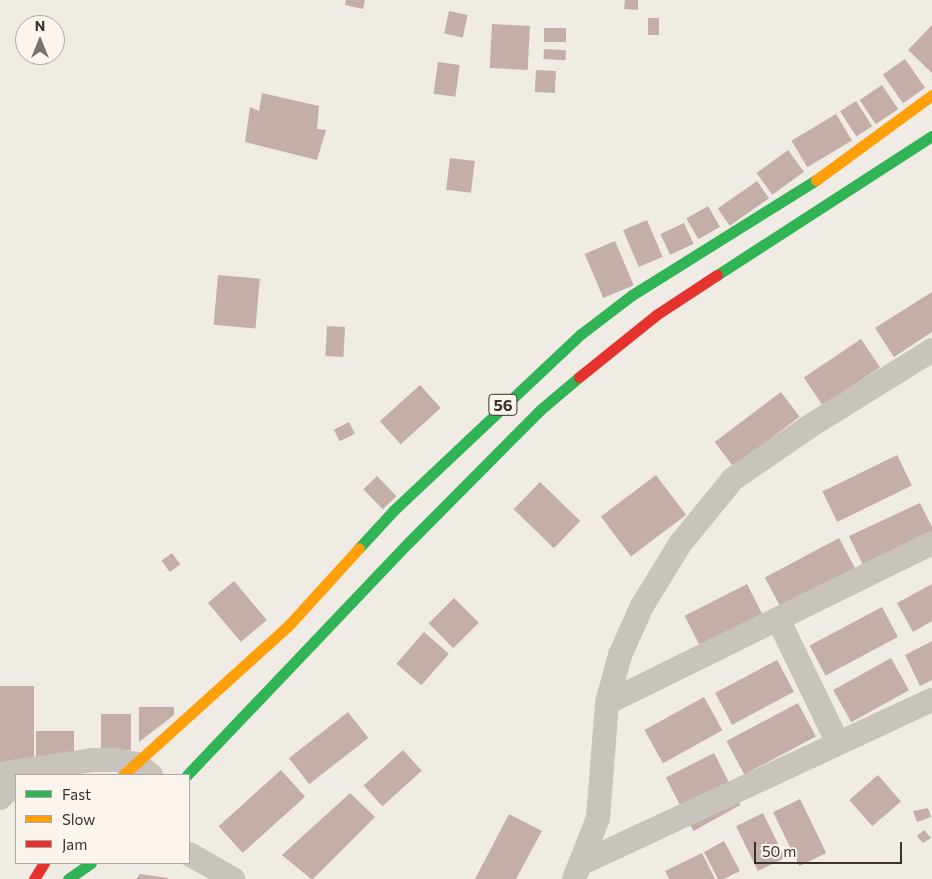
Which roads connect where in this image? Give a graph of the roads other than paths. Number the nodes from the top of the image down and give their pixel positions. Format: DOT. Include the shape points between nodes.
graph roads {
  1 [pos="932,95"];
  2 [pos="932,136"];
  3 [pos="932,350"];
  4 [pos="932,543"];
  5 [pos="778,619"];
  6 [pos="932,700"];
  7 [pos="608,704"];
  8 [pos="838,743"];
  9 [pos="76,770"];
  10 [pos="137,771"];
  11 [pos="5,774"];
  12 [pos="188,774"];
  13 [pos="0,798"];
  14 [pos="190,855"];
  15 [pos="43,864"];
  16 [pos="89,864"];
  17 [pos="578,871"];
  18 [pos="34,879"];
  19 [pos="68,879"];
  20 [pos="233,879"];
  1 -- 10 [label="main road, 56" via="822,176 632,295 581,334 394,510 288,626"];
  2 -- 12 [label="main road, 56" via="656,315 540,410"];
  3 -- 7 [label="street" via="810,426 733,479 680,544 642,606 620,655"];
  4 -- 5 [label="street"];
  5 -- 7 [label="street"];
  5 -- 8 [label="street"];
  6 -- 8 [label="street"];
  7 -- 17 [label="street" via="598,818"];
  8 -- 17 [label="street"];
  9 -- 10 [label="street" via="94,760"];
  9 -- 11 [label="street"];
  11 -- 13 [label="street" via="8,790"];
  14 -- 20 [label="street"];
  15 -- 18 [label="main road"];
  16 -- 19 [label="main road"];
}
